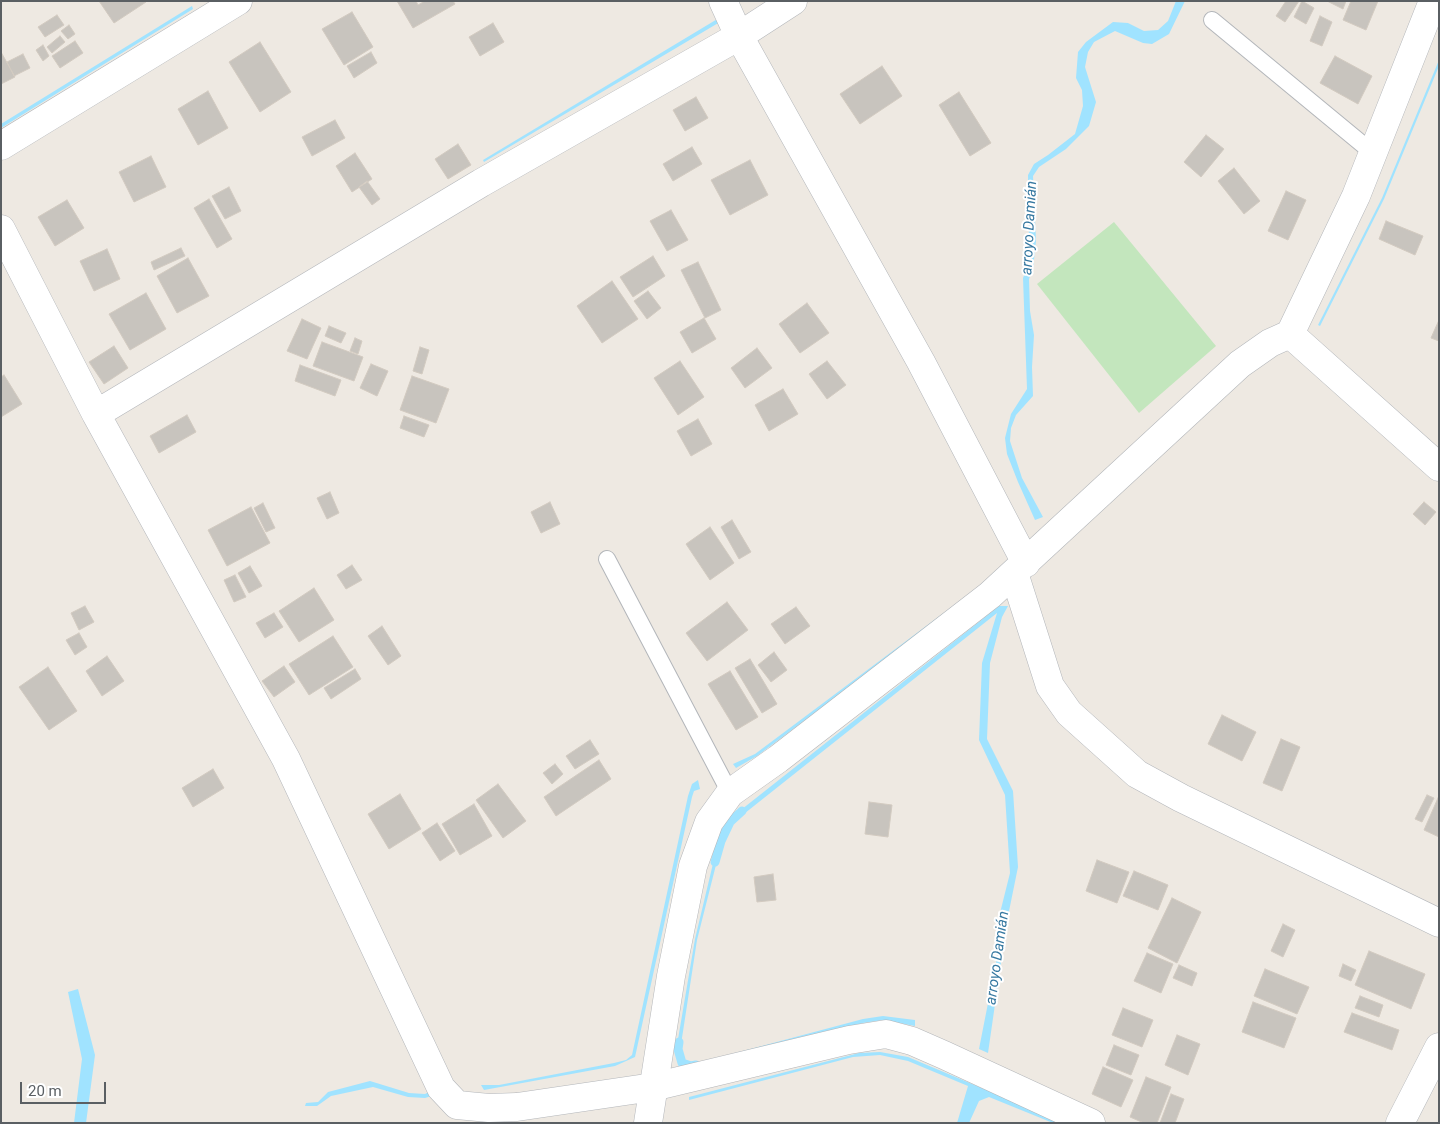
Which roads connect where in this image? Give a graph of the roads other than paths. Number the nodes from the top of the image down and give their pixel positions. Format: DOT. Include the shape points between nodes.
graph roads {
  1 [pos="238,1"];
  2 [pos="723,1"];
  3 [pos="793,1"];
  4 [pos="1433,1"];
  5 [pos="1212,20"];
  6 [pos="739,36"];
  7 [pos="1,146"];
  8 [pos="1373,153"];
  9 [pos="1,228"];
  10 [pos="1290,334"];
  11 [pos="96,414"];
  12 [pos="1439,467"];
  13 [pos="607,559"];
  14 [pos="1020,568"];
  15 [pos="730,793"];
  16 [pos="1439,923"];
  17 [pos="1439,1047"];
  18 [pos="653,1087"];
  19 [pos="648,1123"];
  20 [pos="1091,1123"];
  21 [pos="1400,1123"];
  1 -- 7 [label="street"];
  2 -- 6 [label="street"];
  3 -- 6 [label="street"];
  4 -- 8 [label="street"];
  5 -- 8 [label="lane"];
  6 -- 11 [label="street" via="481,183"];
  6 -- 14 [label="street" via="921,362"];
  8 -- 10 [label="street"];
  9 -- 11 [label="street"];
  10 -- 12 [label="street"];
  10 -- 14 [label="street" via="1270,343 1240,364"];
  11 -- 18 [label="street" via="286,759 442,1088 457,1105 489,1108 517,1107"];
  13 -- 15 [label="lane"];
  14 -- 15 [label="street" via="990,595 778,760"];
  14 -- 16 [label="street" via="1050,686 1069,713 1137,774"];
  15 -- 18 [label="street" via="709,822 693,866"];
  17 -- 21 [label="street"];
  18 -- 19 [label="street"];
  18 -- 20 [label="street" via="848,1040 886,1034 912,1041"];
}
